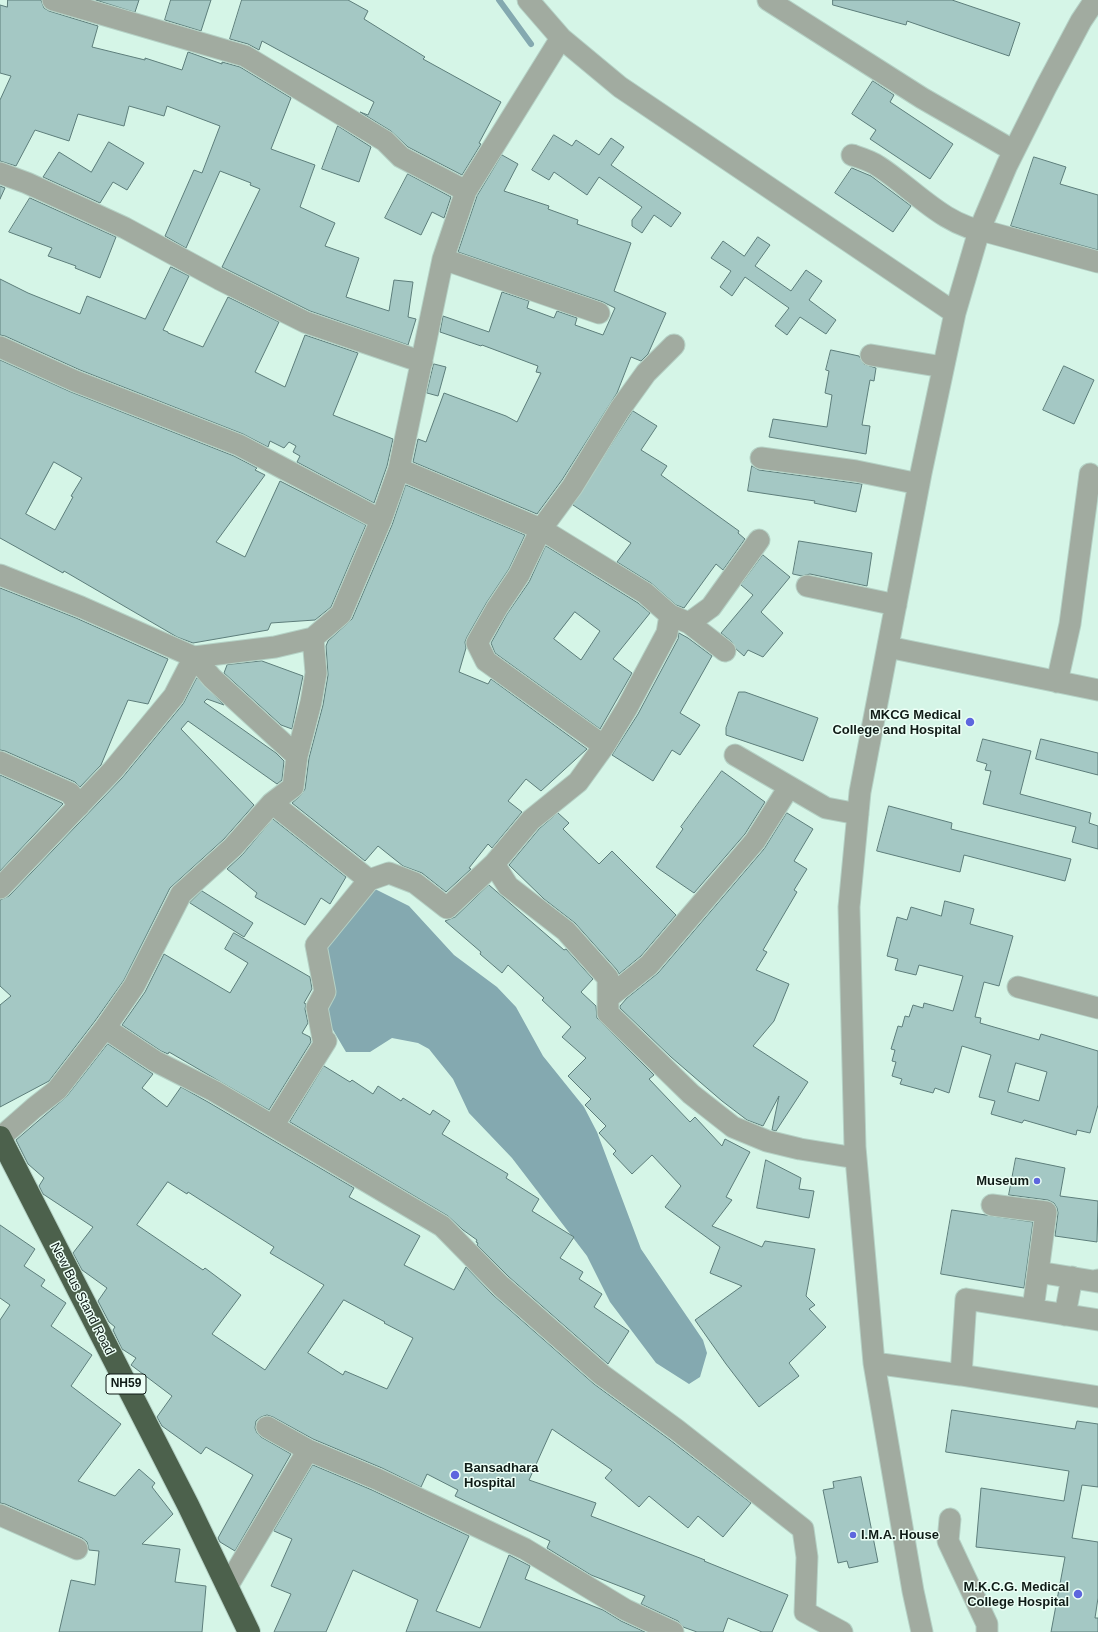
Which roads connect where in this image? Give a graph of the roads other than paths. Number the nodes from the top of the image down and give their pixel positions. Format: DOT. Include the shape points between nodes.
graph roads {
  1 [pos="53,0"];
  2 [pos="528,0"];
  3 [pos="768,0"];
  4 [pos="1095,0"];
  5 [pos="561,38"];
  6 [pos="1014,151"];
  7 [pos="852,155"];
  8 [pos="0,173"];
  9 [pos="466,191"];
  10 [pos="979,231"];
  11 [pos="443,259"];
  12 [pos="1098,262"];
  13 [pos="599,312"];
  14 [pos="955,313"];
  15 [pos="674,345"];
  16 [pos="0,347"];
  17 [pos="871,355"];
  18 [pos="422,362"];
  19 [pos="943,367"];
  20 [pos="760,458"];
  21 [pos="399,469"];
  22 [pos="1090,474"];
  23 [pos="919,484"];
  24 [pos="381,520"];
  25 [pos="541,529"];
  26 [pos="759,540"];
  27 [pos="0,575"];
  28 [pos="807,586"];
  29 [pos="896,605"];
  30 [pos="670,615"];
  31 [pos="690,623"];
  32 [pos="312,638"];
  33 [pos="888,647"];
  34 [pos="725,651"];
  35 [pos="194,657"];
  36 [pos="1057,682"];
  37 [pos="1098,690"];
  38 [pos="604,746"];
  39 [pos="735,755"];
  40 [pos="297,756"];
  41 [pos="0,762"];
  42 [pos="789,787"];
  43 [pos="272,803"];
  44 [pos="80,806"];
  45 [pos="858,814"];
  46 [pos="494,864"];
  47 [pos="369,880"];
  48 [pos="0,888"];
  49 [pos="1018,987"];
  50 [pos="608,998"];
  51 [pos="1098,1008"];
  52 [pos="105,1028"];
  53 [pos="273,1126"];
  54 [pos="0,1138"];
  55 [pos="856,1158"];
  56 [pos="992,1205"];
  57 [pos="1038,1272"];
  58 [pos="1072,1277"];
  59 [pos="1098,1280"];
  60 [pos="1033,1310"];
  61 [pos="1065,1315"];
  62 [pos="1098,1320"];
  63 [pos="874,1364"];
  64 [pos="961,1375"];
  65 [pos="1098,1398"];
  66 [pos="267,1427"];
  67 [pos="308,1450"];
  68 [pos="0,1515"];
  69 [pos="950,1519"];
  70 [pos="77,1549"];
  71 [pos="227,1587"];
  72 [pos="249,1632"];
  73 [pos="673,1632"];
  74 [pos="842,1632"];
  75 [pos="922,1632"];
  76 [pos="987,1632"];
  1 -- 9 [label="street" via="245,56 385,141 401,157"];
  2 -- 5 [label="street"];
  3 -- 6 [label="street" via="922,98"];
  4 -- 6 [label="street" via="1081,21"];
  5 -- 9 [label="street"];
  5 -- 14 [label="street" via="620,88"];
  6 -- 10 [label="street"];
  7 -- 10 [label="street" via="877,165 946,218"];
  8 -- 18 [label="street" via="125,228 305,322"];
  9 -- 11 [label="street"];
  10 -- 12 [label="street"];
  10 -- 14 [label="street"];
  11 -- 13 [label="street"];
  11 -- 18 [label="street"];
  14 -- 19 [label="street"];
  15 -- 25 [label="street" via="646,373 620,409 572,487"];
  16 -- 24 [label="street" via="75,381 239,445"];
  17 -- 19 [label="street"];
  18 -- 21 [label="street"];
  19 -- 23 [label="street"];
  20 -- 23 [label="street" via="856,471"];
  21 -- 24 [label="street"];
  21 -- 25 [label="street"];
  22 -- 36 [label="street" via="1070,624"];
  23 -- 29 [label="street"];
  24 -- 32 [label="street" via="341,614"];
  25 -- 30 [label="street" via="645,593"];
  25 -- 38 [label="street" via="519,574 477,643 486,661"];
  26 -- 31 [label="street" via="711,607"];
  27 -- 35 [label="street" via="81,607"];
  28 -- 29 [label="street"];
  29 -- 33 [label="street"];
  30 -- 31 [label="street"];
  30 -- 38 [label="street" via="667,633"];
  31 -- 34 [label="street"];
  32 -- 35 [label="street" via="274,647"];
  32 -- 40 [label="street" via="316,673"];
  33 -- 36 [label="street"];
  33 -- 45 [label="street"];
  35 -- 40 [label="street" via="212,678"];
  35 -- 44 [label="street" via="174,696"];
  36 -- 37 [label="street"];
  38 -- 46 [label="street" via="578,782 531,820"];
  39 -- 42 [label="street"];
  40 -- 43 [label="street" via="293,787"];
  41 -- 44 [label="street" via="70,793"];
  42 -- 45 [label="street" via="826,808"];
  42 -- 50 [label="street" via="755,841 649,965"];
  43 -- 47 [label="street"];
  43 -- 52 [label="street" via="233,847 181,894 134,986"];
  44 -- 48 [label="street"];
  45 -- 55 [label="street" via="850,907"];
  46 -- 47 [label="street" via="447,908 415,883 389,873"];
  46 -- 50 [label="street" via="508,886 566,931 608,978"];
  47 -- 53 [label="street" via="316,945 325,992 317,1007 323,1040 326,1041"];
  49 -- 51 [label="street"];
  50 -- 55 [label="street" via="608,1013 691,1094 733,1127 767,1141"];
  52 -- 53 [label="street" via="155,1062 214,1091"];
  52 -- 54 [label="street" via="57,1090"];
  53 -- 74 [label="street" via="442,1226 500,1286 602,1375 677,1430 802,1529 807,1557 805,1612"];
  54 -- 71 [label="highway, New Bus Stand Road / NH59" via="188,1505"];
  55 -- 63 [label="street"];
  56 -- 57 [label="street" via="1046,1212"];
  57 -- 58 [label="street"];
  57 -- 60 [label="street"];
  58 -- 59 [label="street"];
  58 -- 61 [label="street"];
  60 -- 61 [label="street"];
  60 -- 64 [label="street" via="966,1299"];
  61 -- 62 [label="street"];
  63 -- 64 [label="street"];
  63 -- 75 [label="street"];
  64 -- 65 [label="street"];
  66 -- 67 [label="street"];
  67 -- 71 [label="street"];
  67 -- 73 [label="street" via="525,1549 626,1610"];
  68 -- 70 [label="street"];
  69 -- 76 [label="street" via="948,1541 987,1624"];
  71 -- 72 [label="highway, New Bus Stand Road / NH59"];
}
